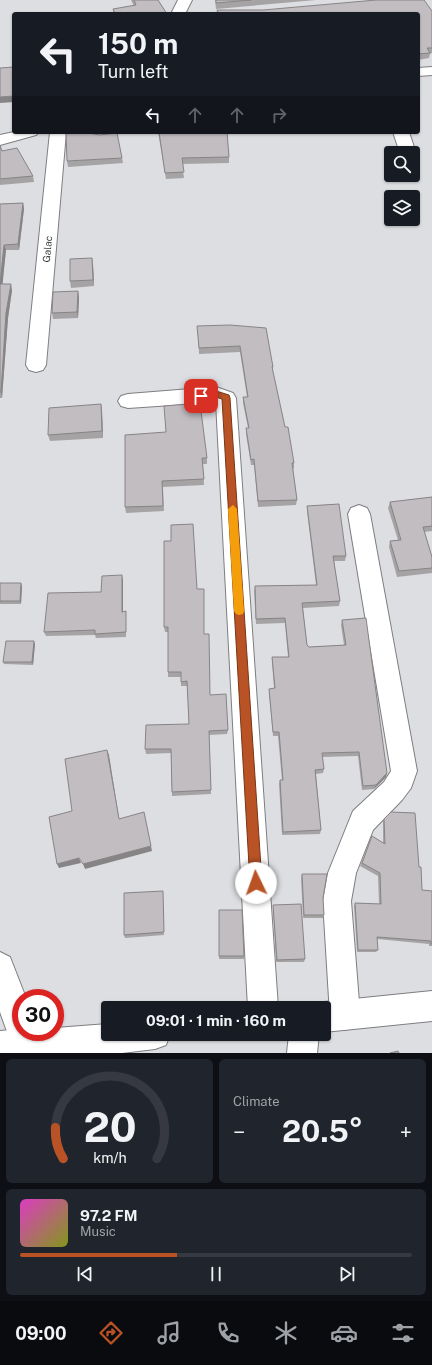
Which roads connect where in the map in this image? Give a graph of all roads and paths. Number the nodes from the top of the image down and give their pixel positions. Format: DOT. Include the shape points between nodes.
graph roads {
  1 [pos="185,0"];
  2 [pos="179,12"];
  3 [pos="432,71"];
  4 [pos="420,72"];
  5 [pos="23,134"];
  6 [pos="58,134"];
  7 [pos="402,134"];
  8 [pos="0,140"];
  9 [pos="406,146"];
  10 [pos="36,365"];
  11 [pos="128,401"];
  12 [pos="359,514"];
  13 [pos="0,967"];
  14 [pos="264,1001"];
  15 [pos="432,1006"];
  16 [pos="334,1016"];
  17 [pos="12,1017"];
  18 [pos="101,1036"];
  19 [pos="64,1037"];
  20 [pos="303,1041"];
  21 [pos="302,1053"];
  1 -- 2 [label="street"];
  3 -- 4 [label="street"];
  5 -- 8 [label="street"];
  6 -- 10 [label="street, Galac"];
  7 -- 9 [label="street"];
  11 -- 14 [label="street" via="216,394 226,398"];
  12 -- 16 [label="street" via="404,771 402,779 393,791 363,821 342,873 337,902"];
  13 -- 17 [label="street"];
  15 -- 16 [label="street"];
  18 -- 19 [label="street"];
  20 -- 21 [label="street"];
}
